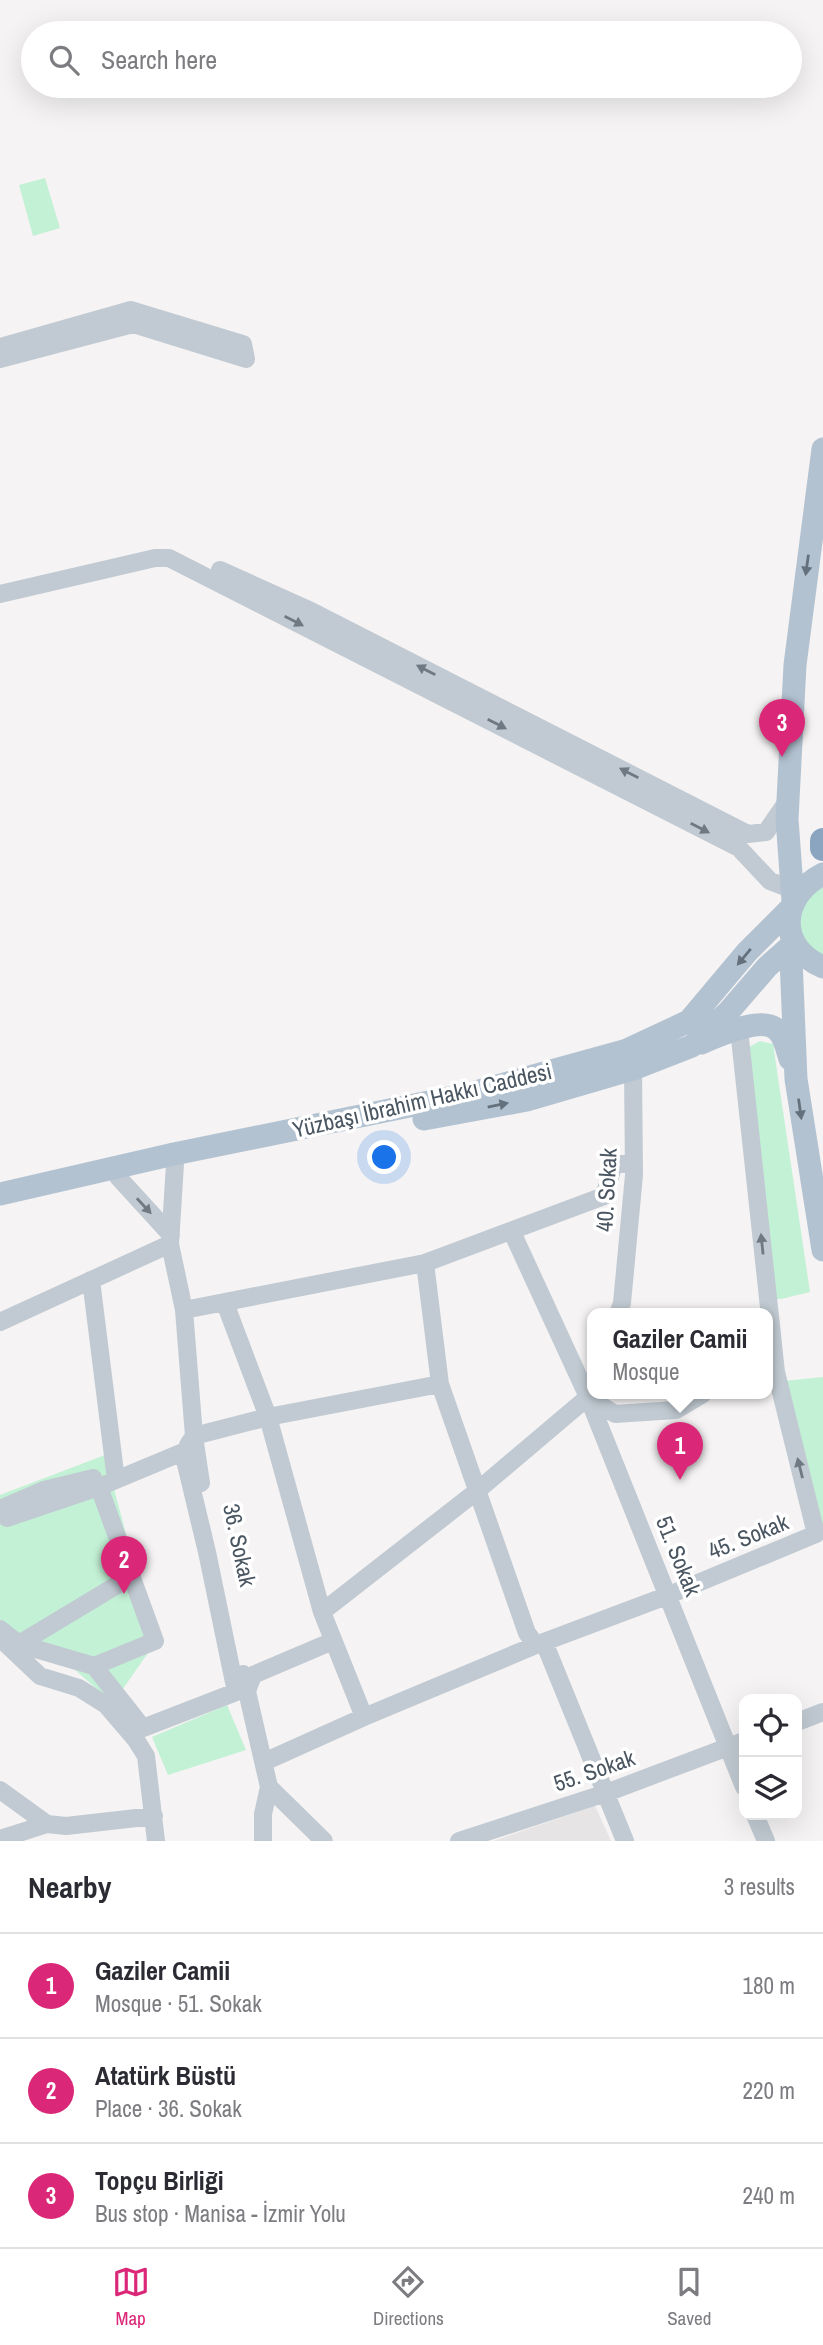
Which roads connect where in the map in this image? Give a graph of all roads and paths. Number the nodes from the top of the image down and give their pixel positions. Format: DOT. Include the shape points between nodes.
graph roads {
  1 [pos="0,347"];
  2 [pos="0,359"];
  3 [pos="823,449"];
  4 [pos="0,587"];
  5 [pos="0,594"];
  6 [pos="788,800"];
  7 [pos="823,841"];
  8 [pos="823,848"];
  9 [pos="823,874"];
  10 [pos="792,899"];
  11 [pos="794,943"];
  12 [pos="823,967"];
  13 [pos="739,1028"];
  14 [pos="692,1046"];
  15 [pos="633,1069"];
  16 [pos="796,1079"];
  17 [pos="175,1164"];
  18 [pos="634,1164"];
  19 [pos="118,1177"];
  20 [pos="0,1194"];
  21 [pos="0,1209"];
  22 [pos="512,1232"];
  23 [pos="170,1239"];
  24 [pos="823,1250"];
  25 [pos="425,1263"];
  26 [pos="91,1280"];
  27 [pos="225,1303"];
  28 [pos="620,1308"];
  29 [pos="766,1308"];
  30 [pos="184,1310"];
  31 [pos="0,1322"];
  32 [pos="773,1377"];
  33 [pos="440,1384"];
  34 [pos="587,1384"];
  35 [pos="587,1393"];
  36 [pos="593,1399"];
  37 [pos="599,1399"];
  38 [pos="695,1399"];
  39 [pos="268,1417"];
  40 [pos="194,1436"];
  41 [pos="115,1472"];
  42 [pos="99,1487"];
  43 [pos="477,1491"];
  44 [pos="0,1511"];
  45 [pos="132,1576"];
  46 [pos="668,1595"];
  47 [pos="322,1612"];
  48 [pos="0,1629"];
  49 [pos="0,1639"];
  50 [pos="333,1641"];
  51 [pos="540,1643"];
  52 [pos="19,1644"];
  53 [pos="94,1666"];
  54 [pos="247,1691"];
  55 [pos="823,1712"];
  56 [pos="364,1717"];
  57 [pos="802,1720"];
  58 [pos="135,1740"];
  59 [pos="736,1744"];
  60 [pos="264,1762"];
  61 [pos="270,1787"];
  62 [pos="0,1790"];
  63 [pos="606,1793"];
  64 [pos="154,1816"];
  65 [pos="757,1820"];
  66 [pos="47,1824"];
  67 [pos="0,1839"];
  68 [pos="156,1841"];
  69 [pos="263,1841"];
  70 [pos="324,1841"];
  71 [pos="459,1841"];
  72 [pos="625,1841"];
  73 [pos="766,1841"];
  1 -- 2 [label="street" via="131,310 243,344 246,359 133,324"];
  3 -- 6 [label="main road, one-way" via="795,665"];
  6 -- 4 [label="street, one-way" via="766,832 748,834 311,611 179,552 155,552"];
  5 -- 10 [label="street, one-way" via="169,558 738,848"];
  6 -- 10 [label="main road"];
  7 -- 8 [label="highway"];
  9 -- 10 [label="main road, Yüzbaşı İbrahim Hakkı Caddesi"];
  10 -- 11 [label="main road" via="789,924"];
  10 -- 20 [label="main road, Yüzbaşı İbrahim Hakkı Caddesi, one-way" via="690,1021 626,1050 468,1094"];
  11 -- 12 [label="main road"];
  11 -- 14 [label="main road, Yüzbaşı İbrahim Hakkı Caddesi"];
  11 -- 16 [label="main road"];
  13 -- 14 [label="main road"];
  13 -- 16 [label="main road" via="765,1024 775,1028"];
  29 -- 13 [label="street, 45. Sokak, one-way"];
  14 -- 15 [label="main road, Yüzbaşı İbrahim Hakkı Caddesi"];
  17 -- 15 [label="main road, Yüzbaşı İbrahim Hakkı Caddesi, one-way" via="527,1100"];
  15 -- 18 [label="street, 40. Sokak"];
  16 -- 24 [label="main road, one-way"];
  17 -- 19 [label="main road, Yüzbaşı İbrahim Hakkı Caddesi"];
  17 -- 23 [label="street, 36. Sokak"];
  18 -- 22 [label="street" via="614,1164 604,1196"];
  18 -- 28 [label="street, 40. Sokak"];
  19 -- 21 [label="main road, Yüzbaşı İbrahim Hakkı Caddesi"];
  19 -- 23 [label="street, one-way"];
  22 -- 25 [label="street"];
  22 -- 34 [label="street, 51. Sokak"];
  23 -- 26 [label="street"];
  23 -- 30 [label="street, 36. Sokak"];
  25 -- 27 [label="street"];
  25 -- 33 [label="street"];
  26 -- 31 [label="street"];
  26 -- 41 [label="street"];
  27 -- 30 [label="street"];
  27 -- 39 [label="street"];
  30 -- 40 [label="street, 36. Sokak"];
  46 -- 32 [label="street, 45. Sokak, one-way" via="816,1534"];
  33 -- 39 [label="street"];
  33 -- 43 [label="street"];
  35 -- 43 [label="street"];
  36 -- 46 [label="street, 51. Sokak"];
  37 -- 38 [label="street" via="615,1414 676,1410"];
  39 -- 40 [label="street"];
  39 -- 47 [label="street"];
  40 -- 41 [label="street" via="187,1447"];
  40 -- 54 [label="street, 36. Sokak"];
  41 -- 44 [label="street" via="44,1490"];
  42 -- 44 [label="street" via="7,1518"];
  42 -- 45 [label="street"];
  42 -- 53 [label="street" via="183,1452 236,1692 143,1728"];
  43 -- 47 [label="street"];
  43 -- 51 [label="street" via="527,1633"];
  45 -- 52 [label="street"];
  45 -- 53 [label="street" via="155,1641"];
  46 -- 51 [label="street, 45. Sokak"];
  46 -- 59 [label="street, 51. Sokak"];
  47 -- 50 [label="street"];
  48 -- 52 [label="street"];
  49 -- 58 [label="street" via="40,1676 79,1688 106,1705"];
  50 -- 54 [label="street" via="253,1675"];
  50 -- 56 [label="street"];
  51 -- 56 [label="street, 45. Sokak"];
  51 -- 63 [label="street"];
  52 -- 53 [label="street"];
  54 -- 58 [label="street"];
  54 -- 60 [label="street, 36. Sokak"];
  55 -- 57 [label="street"];
  56 -- 60 [label="street, 45. Sokak"];
  58 -- 64 [label="street" via="146,1756"];
  59 -- 63 [label="street, 55. Sokak"];
  60 -- 61 [label="street, 36. Sokak"];
  61 -- 69 [label="street"];
  61 -- 70 [label="street"];
  62 -- 66 [label="street"];
  63 -- 71 [label="street, 55. Sokak"];
  63 -- 72 [label="street"];
  64 -- 66 [label="street"];
  64 -- 68 [label="street"];
  65 -- 73 [label="street"];
  66 -- 67 [label="street"];
}
